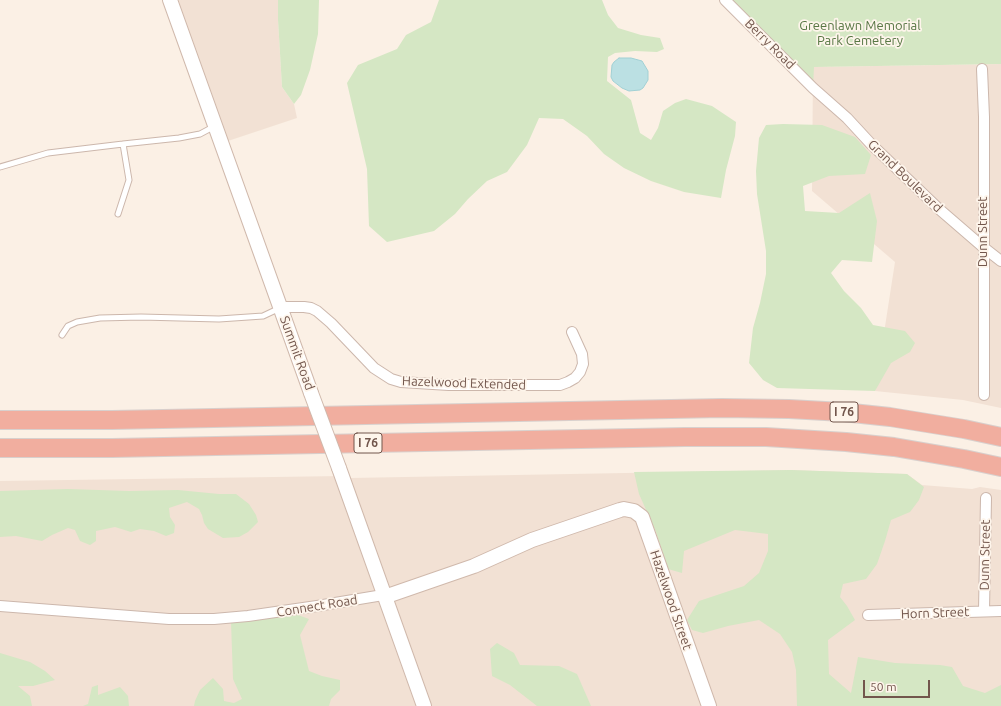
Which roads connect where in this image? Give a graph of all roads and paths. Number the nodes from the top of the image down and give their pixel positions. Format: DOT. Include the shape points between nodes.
graph roads {
  1 [pos="170,0"];
  2 [pos="725,0"];
  3 [pos="982,68"];
  4 [pos="813,88"];
  5 [pos="216,125"];
  6 [pos="123,144"];
  7 [pos="0,167"];
  8 [pos="118,214"];
  9 [pos="983,247"];
  10 [pos="1001,261"];
  11 [pos="281,307"];
  12 [pos="572,332"];
  13 [pos="62,335"];
  14 [pos="984,395"];
  15 [pos="0,420"];
  16 [pos="1001,435"];
  17 [pos="0,448"];
  18 [pos="1001,467"];
  19 [pos="986,498"];
  20 [pos="620,510"];
  21 [pos="384,595"];
  22 [pos="0,606"];
  23 [pos="984,611"];
  24 [pos="1001,611"];
  25 [pos="868,615"];
  26 [pos="424,706"];
  27 [pos="709,706"];
  1 -- 5 [label="street, Summit Road"];
  2 -- 4 [label="street, Berry Road"];
  3 -- 9 [label="street, Dunn Street"];
  4 -- 9 [label="street, Grand Boulevard" via="939,209"];
  5 -- 6 [label="lane" via="200,134"];
  5 -- 11 [label="street, Summit Road"];
  6 -- 7 [label="lane" via="48,152"];
  6 -- 8 [label="lane" via="129,180"];
  9 -- 10 [label="street, Grand Boulevard"];
  9 -- 14 [label="street, Dunn Street"];
  11 -- 12 [label="street, Hazelwood Extended" via="304,307 317,311 374,368 401,382 449,385 560,385 575,378 583,364 582,354"];
  11 -- 13 [label="lane" via="263,316 219,319 100,318 76,322 68,326"];
  11 -- 21 [label="street, Summit Road, bridge"];
  15 -- 16 [label="highway, I 76" via="789,408 890,417"];
  17 -- 18 [label="highway, I 76" via="766,437 894,447"];
  19 -- 23 [label="street, Dunn Street"];
  20 -- 21 [label="street, Connect Road" via="532,540 474,566"];
  20 -- 27 [label="street, Hazelwood Street" via="629,509 642,517"];
  21 -- 22 [label="street, Connect Road" via="214,619 169,619"];
  21 -- 26 [label="street, Summit Road"];
  23 -- 24 [label="street, Horn Street"];
  23 -- 25 [label="street, Horn Street"];
}
